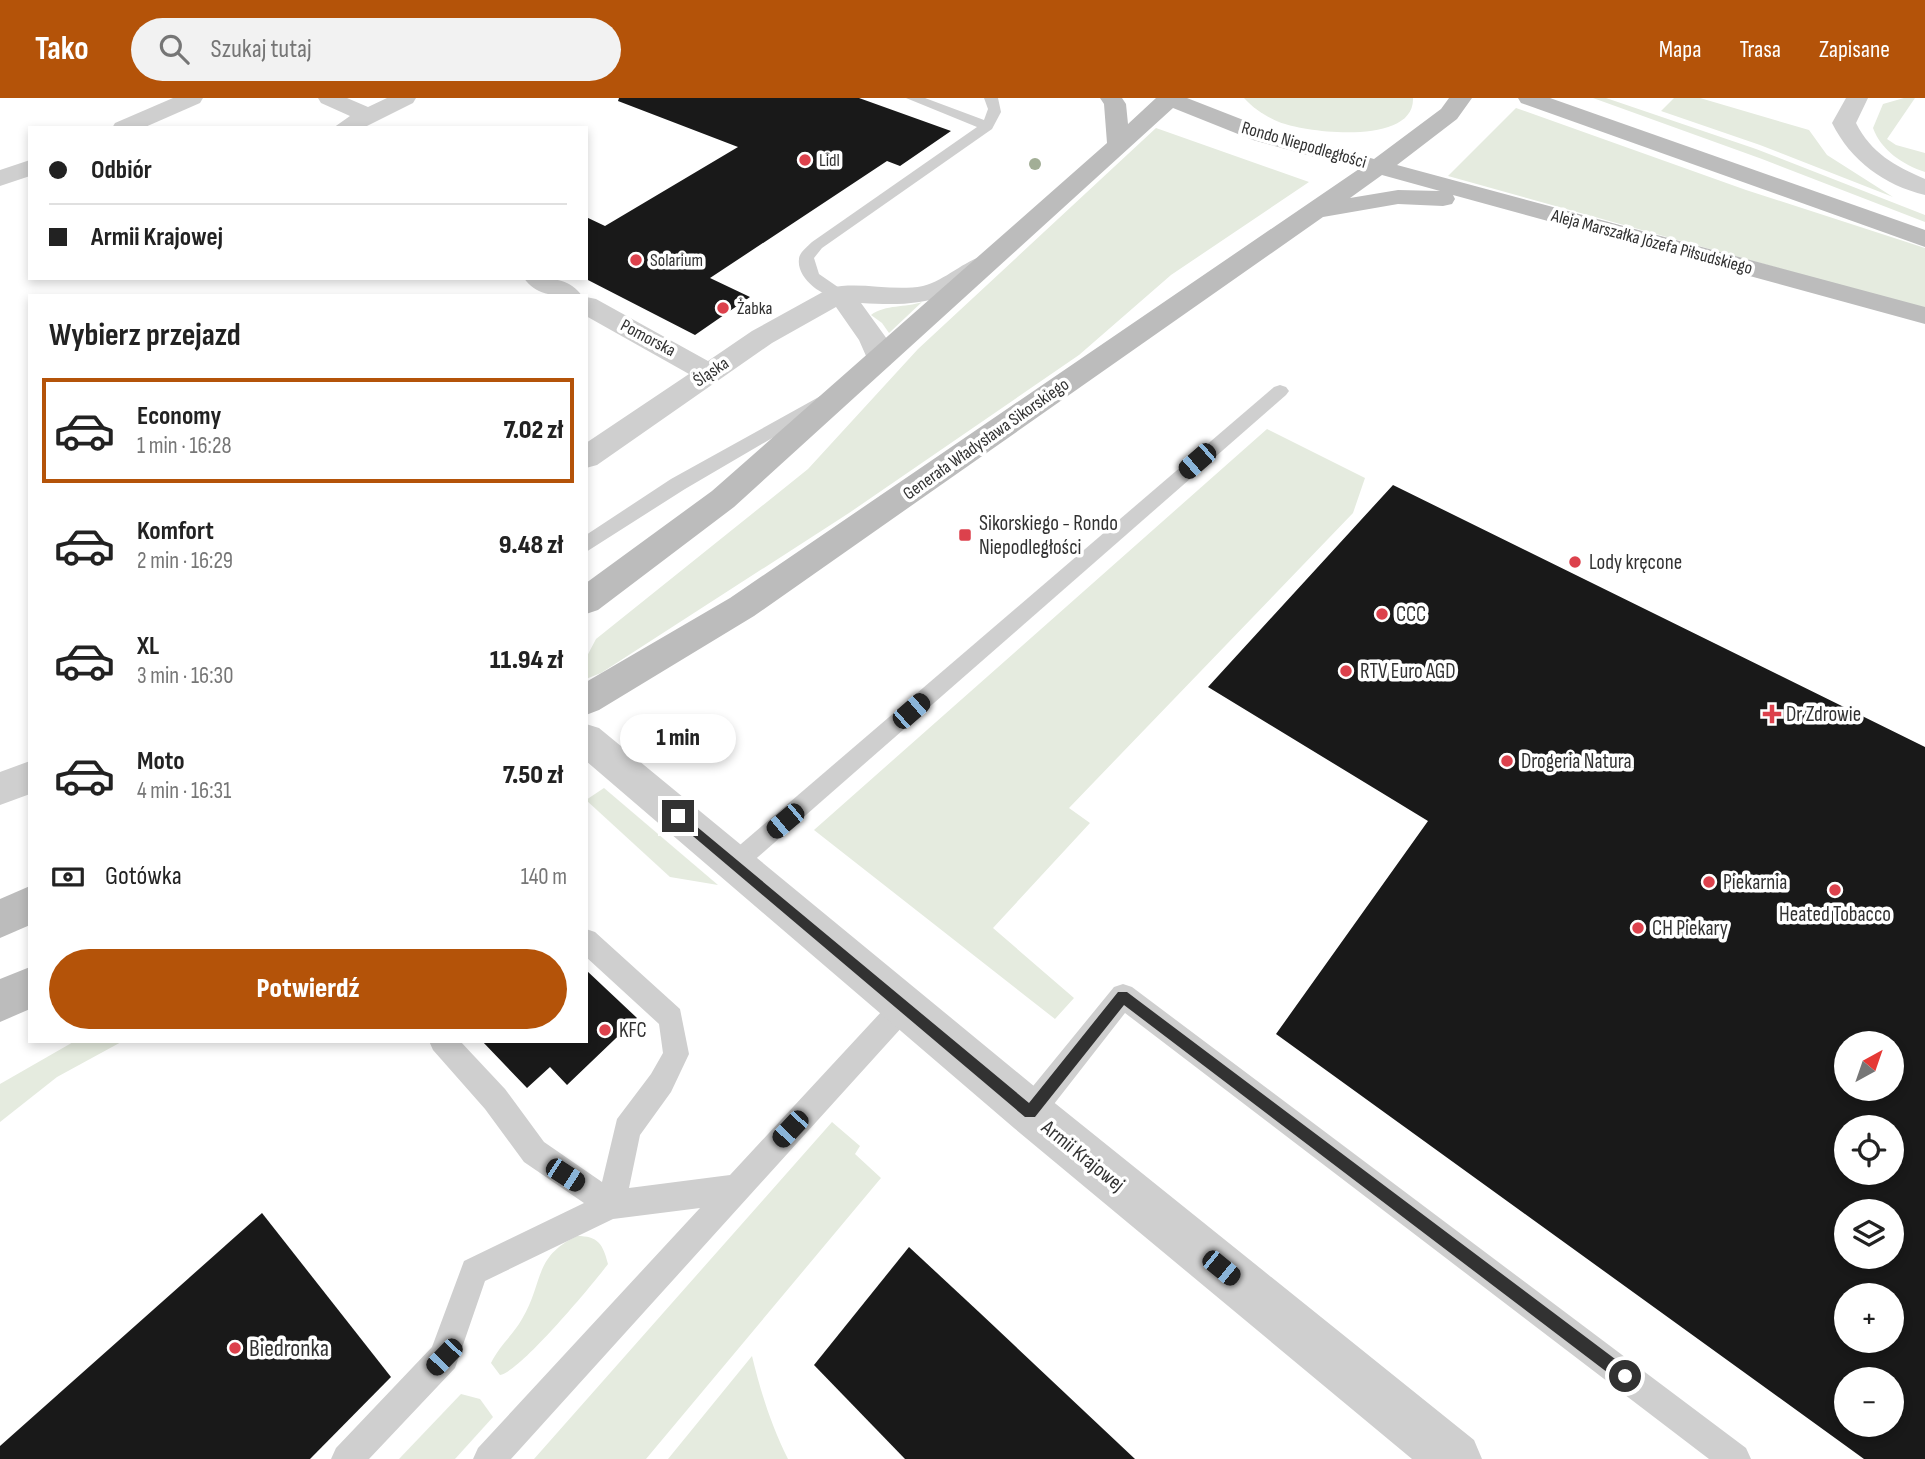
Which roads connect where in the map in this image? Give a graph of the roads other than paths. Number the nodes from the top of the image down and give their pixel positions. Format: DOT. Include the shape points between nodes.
graph roads {
  1 [pos="192,98"];
  2 [pos="329,98"];
  3 [pos="405,98"];
  4 [pos="914,98"];
  5 [pos="991,98"];
  6 [pos="1111,98"];
  7 [pos="1169,98"];
  8 [pos="1461,98"];
  9 [pos="1529,98"];
  10 [pos="1567,98"];
  11 [pos="1857,98"];
  12 [pos="368,116"];
  13 [pos="128,126"];
  14 [pos="348,126"];
  15 [pos="987,126"];
  16 [pos="1637,136"];
  17 [pos="1119,146"];
  18 [pos="1378,167"];
  19 [pos="28,168"];
  20 [pos="0,179"];
  21 [pos="1925,188"];
  22 [pos="1508,202"];
  23 [pos="1310,213"];
  24 [pos="1925,239"];
  25 [pos="986,263"];
  26 [pos="541,280"];
  27 [pos="565,294"];
  28 [pos="840,294"];
  29 [pos="588,306"];
  30 [pos="1925,316"];
  31 [pos="880,359"];
  32 [pos="709,373"];
  33 [pos="853,383"];
  34 [pos="1280,391"];
  35 [pos="588,457"];
  36 [pos="588,544"];
  37 [pos="588,602"];
  38 [pos="588,699"];
  39 [pos="588,741"];
  40 [pos="28,778"];
  41 [pos="0,789"];
  42 [pos="735,863"];
  43 [pos="28,906"];
  44 [pos="0,919"];
  45 [pos="588,942"];
  46 [pos="28,988"];
  47 [pos="0,1001"];
  48 [pos="904,1006"];
  49 [pos="444,1043"];
  50 [pos="1030,1112"];
  51 [pos="735,1189"];
  52 [pos="611,1205"];
  53 [pos="347,1459"];
  54 [pos="489,1459"];
  55 [pos="1455,1459"];
  56 [pos="1735,1459"];
  1 -- 13 [label="street"];
  2 -- 12 [label="street"];
  3 -- 12 [label="street"];
  4 -- 15 [label="lane"];
  5 -- 15 [label="lane" via="994,118"];
  6 -- 17 [label="street"];
  7 -- 17 [label="street"];
  7 -- 18 [label="street, Rondo Niepodległości" via="1261,135"];
  8 -- 18 [label="street, Rondo Niepodległości" via="1433,128"];
  9 -- 16 [label="street"];
  10 -- 16 [label="street"];
  11 -- 21 [label="street" via="1844,124 1852,144 1868,160"];
  12 -- 14 [label="street"];
  15 -- 28 [label="lane" via="817,244 806,257 807,270 814,281"];
  16 -- 24 [label="street"];
  17 -- 25 [label="street"];
  18 -- 22 [label="street, Aleja Marszałka Józefa Piłsudskiego"];
  18 -- 23 [label="street, Generała Władysława Sikorskiego"];
  19 -- 20 [label="street"];
  22 -- 23 [label="street" via="1398,197"];
  22 -- 30 [label="street, Aleja Marszałka Józefa Piłsudskiego"];
  23 -- 38 [label="street, Generała Władysława Sikorskiego" via="753,599"];
  25 -- 28 [label="street" via="947,287 923,294"];
  25 -- 31 [label="street"];
  26 -- 27 [label="street"];
  28 -- 31 [label="street" via="873,339"];
  28 -- 32 [label="street, Śląska"];
  29 -- 32 [label="street, Pomorska"];
  31 -- 33 [label="street"];
  32 -- 35 [label="street, Śląska"];
  33 -- 36 [label="lane" via="678,484"];
  33 -- 37 [label="street" via="723,499"];
  34 -- 42 [label="lane"];
  39 -- 42 [label="street, Armii Krajowej"];
  40 -- 41 [label="street"];
  42 -- 48 [label="street, Armii Krajowej"];
  43 -- 44 [label="street"];
  45 -- 52 [label="lane" via="671,1018 676,1054 628,1129"];
  46 -- 47 [label="street"];
  48 -- 50 [label="street, Armii Krajowej"];
  48 -- 51 [label="lane"];
  49 -- 52 [label="lane" via="495,1099 534,1152"];
  50 -- 55 [label="street, Armii Krajowej"];
  50 -- 56 [label="lane" via="1122,996"];
  51 -- 52 [label="lane"];
  51 -- 54 [label="lane"];
  52 -- 53 [label="lane" via="474,1271 444,1357"];
}
